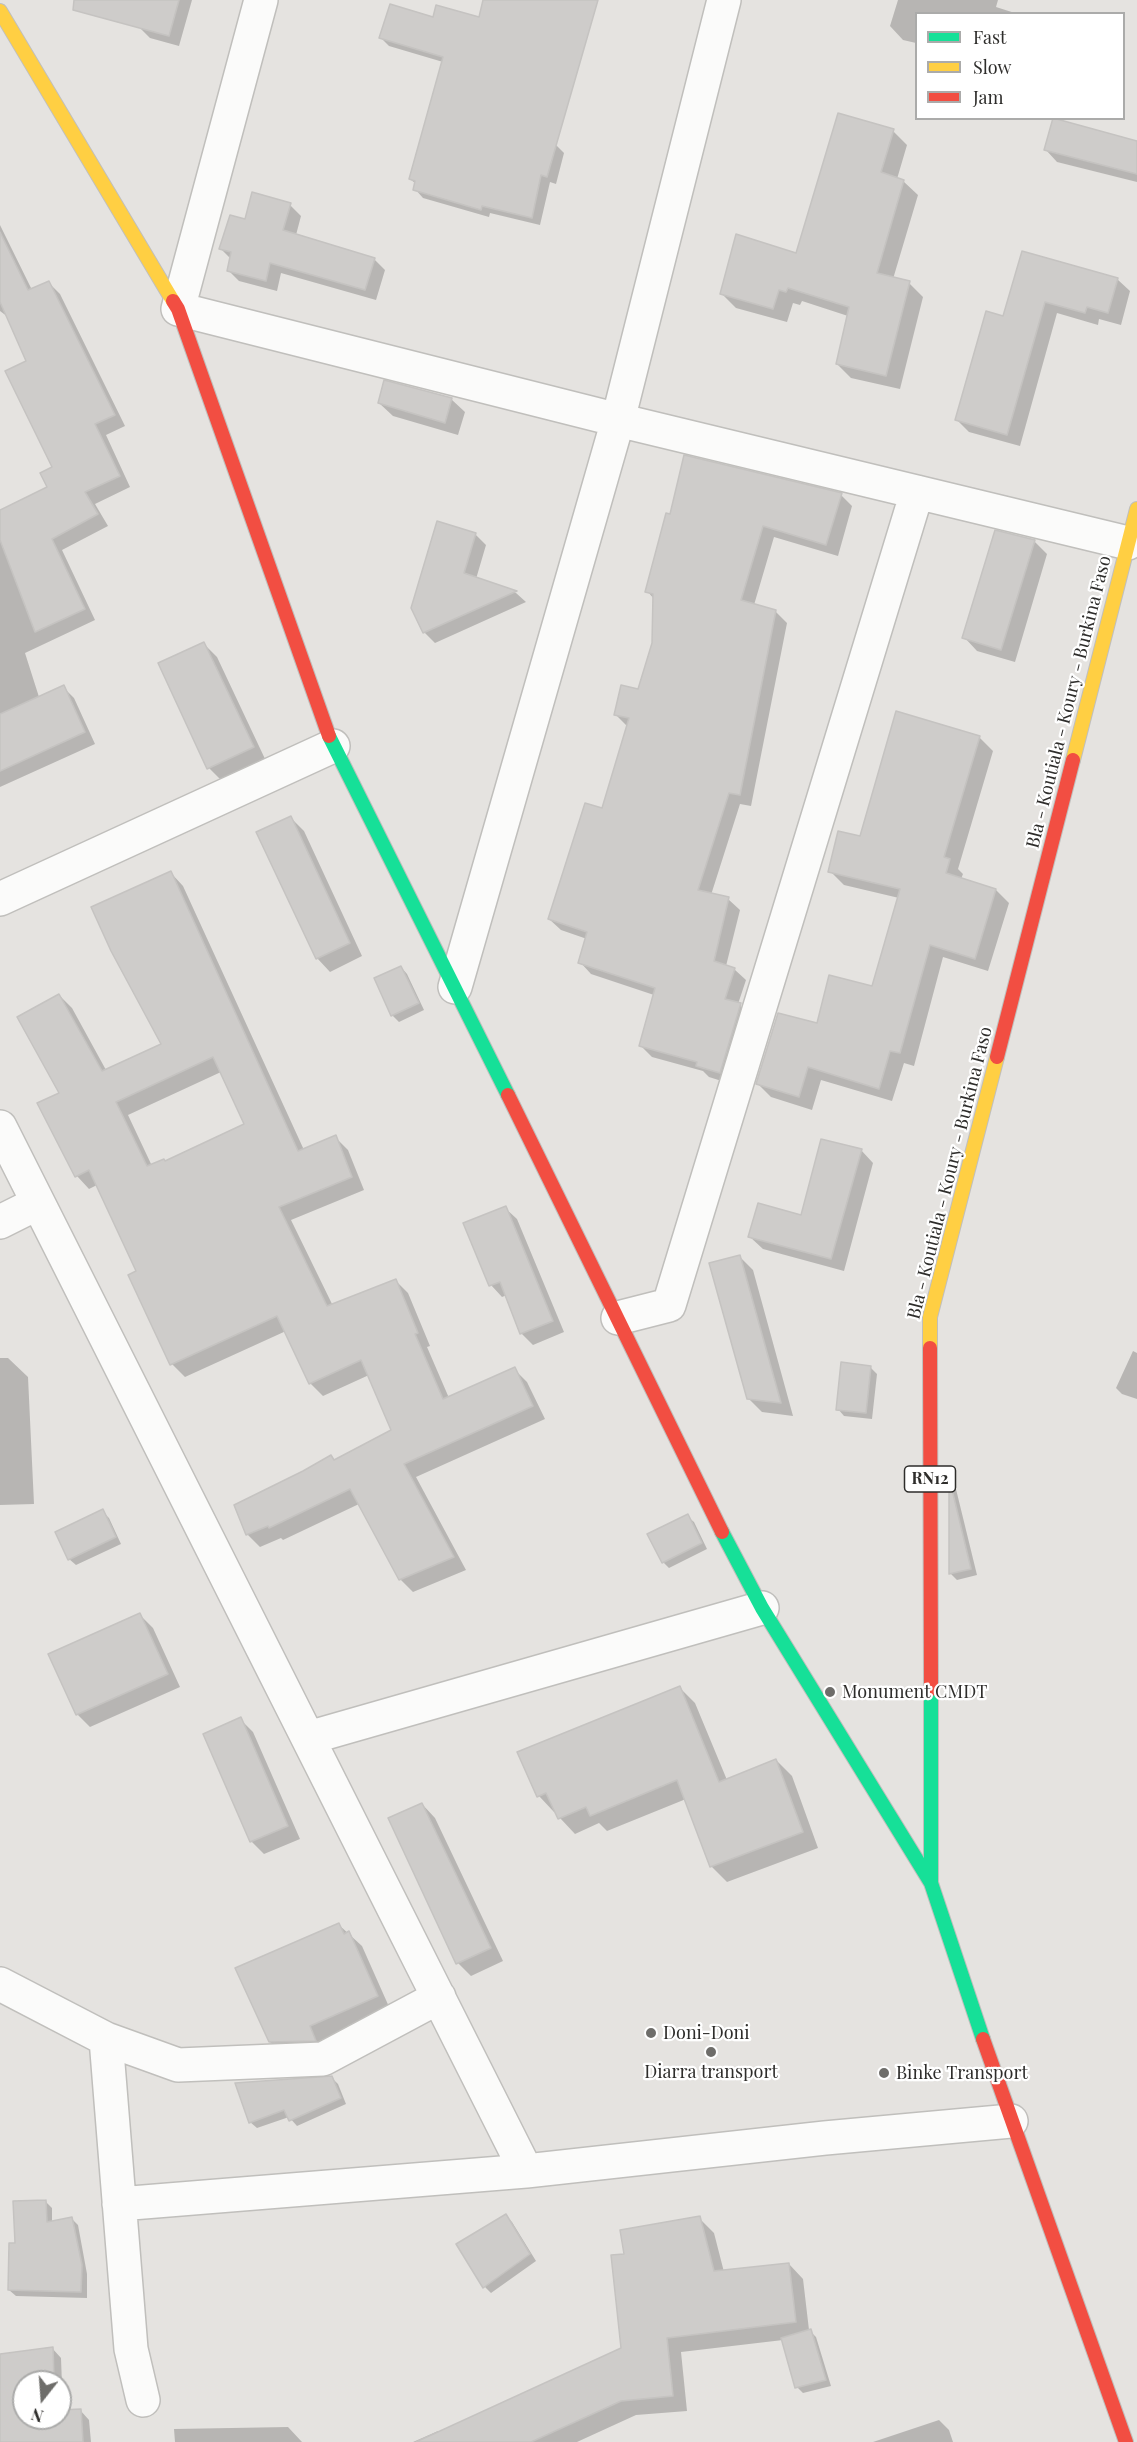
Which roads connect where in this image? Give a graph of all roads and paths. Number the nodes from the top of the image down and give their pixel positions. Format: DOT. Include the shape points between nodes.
graph roads {
  1 [pos="261,0"];
  2 [pos="724,0"];
  3 [pos="0,11"];
  4 [pos="178,309"];
  5 [pos="618,420"];
  6 [pos="917,492"];
  7 [pos="1137,509"];
  8 [pos="1128,543"];
  9 [pos="333,746"];
  10 [pos="0,899"];
  11 [pos="455,987"];
  12 [pos="0,1126"];
  13 [pos="38,1203"];
  14 [pos="0,1222"];
  15 [pos="618,1318"];
  16 [pos="762,1608"];
  17 [pos="308,1738"];
  18 [pos="931,1883"];
  19 [pos="0,1984"];
  20 [pos="439,1997"];
  21 [pos="105,2039"];
  22 [pos="1011,2121"];
  23 [pos="526,2171"];
  24 [pos="119,2204"];
  25 [pos="143,2400"];
  26 [pos="1126,2442"];
  1 -- 4 [label="street"];
  2 -- 5 [label="street"];
  3 -- 4 [label="street"];
  4 -- 5 [label="street"];
  4 -- 9 [label="street"];
  5 -- 6 [label="street"];
  5 -- 11 [label="street"];
  6 -- 8 [label="street"];
  6 -- 15 [label="street" via="669,1305"];
  7 -- 8 [label="street, Bla - Koutiala - Koury - Burkina Faso / RN12"];
  8 -- 18 [label="street, Bla - Koutiala - Koury - Burkina Faso / RN12" via="930,1317"];
  9 -- 10 [label="street"];
  9 -- 11 [label="street"];
  11 -- 15 [label="street"];
  12 -- 13 [label="street"];
  13 -- 14 [label="street"];
  13 -- 17 [label="street"];
  15 -- 16 [label="street"];
  16 -- 17 [label="street"];
  16 -- 18 [label="street"];
  17 -- 20 [label="street"];
  18 -- 22 [label="street, Bla - Koutiala - Koury - Burkina Faso / RN12"];
  19 -- 21 [label="street"];
  20 -- 21 [label="street" via="324,2059 178,2065"];
  20 -- 23 [label="street"];
  21 -- 24 [label="street"];
  22 -- 23 [label="street"];
  22 -- 26 [label="street, Bla - Koutiala - Koury - Burkina Faso / RN12"];
  23 -- 24 [label="street"];
  24 -- 25 [label="street" via="131,2349"];
}
